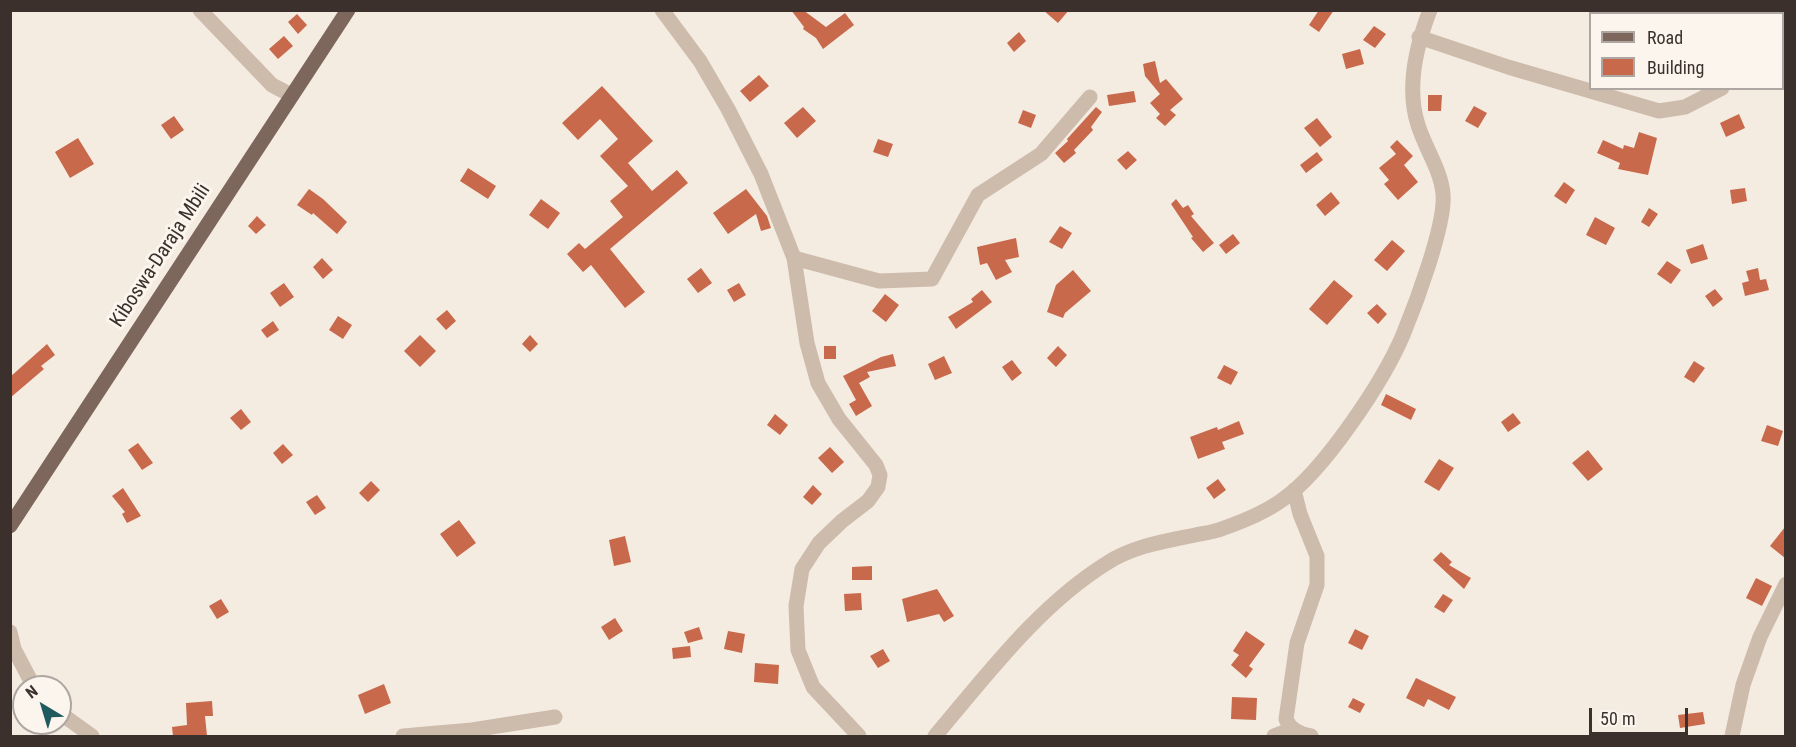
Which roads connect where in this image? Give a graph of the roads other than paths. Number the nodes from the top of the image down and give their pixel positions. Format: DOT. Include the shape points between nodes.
graph roads {
  1 [pos="200,10"];
  2 [pos="348,10"];
  3 [pos="662,10"];
  4 [pos="1430,10"];
  5 [pos="1419,37"];
  6 [pos="1718,90"];
  7 [pos="291,95"];
  8 [pos="1090,97"];
  9 [pos="794,258"];
  10 [pos="1294,490"];
  11 [pos="10,526"];
  12 [pos="1785,584"];
  13 [pos="10,632"];
  14 [pos="28,675"];
  15 [pos="555,717"];
  16 [pos="72,722"];
  17 [pos="1292,729"];
  18 [pos="92,736"];
  19 [pos="403,736"];
  20 [pos="859,736"];
  21 [pos="935,736"];
  22 [pos="1274,736"];
  23 [pos="1311,736"];
  24 [pos="1732,736"];
  1 -- 7 [label="street" via="272,85"];
  2 -- 7 [label="main road, Kiboswa-Daraja Mbili"];
  3 -- 9 [label="street" via="700,61 728,109 761,174"];
  4 -- 5 [label="street"];
  5 -- 6 [label="street" via="1659,111 1685,107"];
  5 -- 10 [label="street" via="1413,103 1443,195 1441,218 1402,337 1370,396 1323,460"];
  7 -- 11 [label="main road, Kiboswa-Daraja Mbili"];
  8 -- 9 [label="street" via="1041,154 978,195 932,279 879,281"];
  9 -- 20 [label="street" via="807,343 818,382 839,419 880,475 878,487 868,501 819,543 802,569 796,606 798,650 813,687"];
  10 -- 17 [label="street" via="1317,556 1317,585 1297,643 1286,719"];
  10 -- 21 [label="street" via="1281,501 1223,529 1151,544 1109,561 1043,614"];
  12 -- 24 [label="street" via="1760,636 1743,685"];
  13 -- 14 [label="street"];
  15 -- 19 [label="street"];
  16 -- 18 [label="street"];
  17 -- 22 [label="street"];
  17 -- 23 [label="street"];
}
